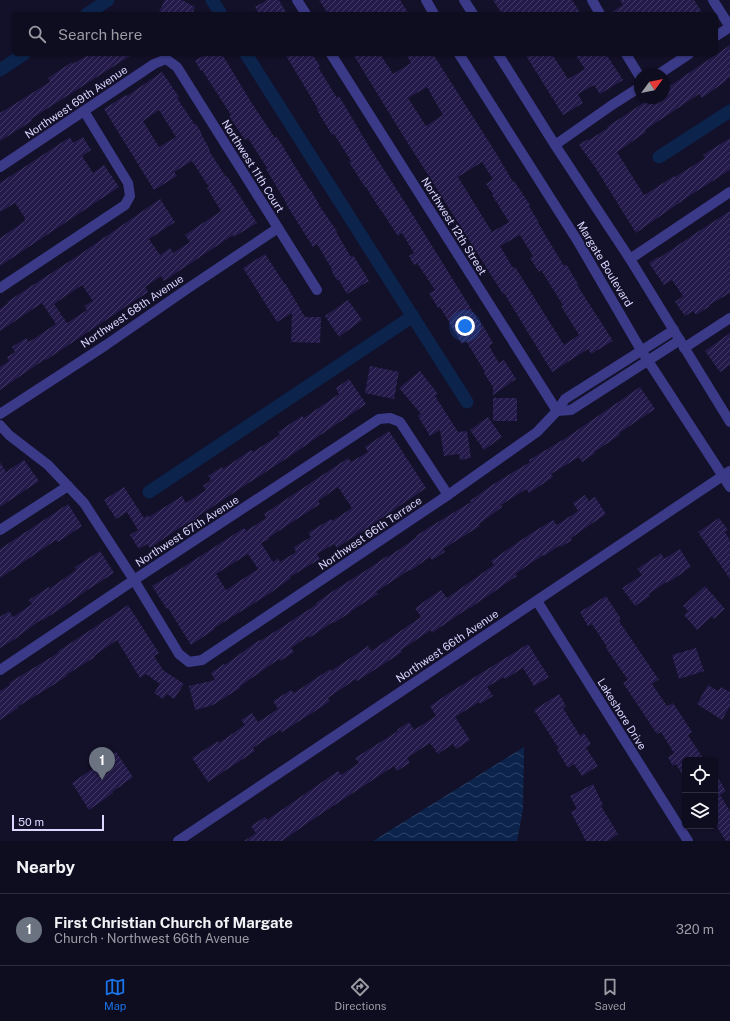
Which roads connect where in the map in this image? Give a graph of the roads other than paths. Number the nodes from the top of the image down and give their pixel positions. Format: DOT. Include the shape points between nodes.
graph roads {
  1 [pos="297,0"];
  2 [pos="426,0"];
  3 [pos="464,0"];
  4 [pos="592,0"];
  5 [pos="713,0"];
  6 [pos="305,12"];
  7 [pos="433,12"];
  8 [pos="472,12"];
  9 [pos="599,12"];
  10 [pos="730,27"];
  11 [pos="718,35"];
  12 [pos="332,56"];
  13 [pos="460,56"];
  14 [pos="499,56"];
  15 [pos="627,56"];
  16 [pos="686,56"];
  17 [pos="166,59"];
  18 [pos="635,68"];
  19 [pos="668,68"];
  20 [pos="634,91"];
  21 [pos="84,111"];
  22 [pos="555,145"];
  23 [pos="0,167"];
  24 [pos="730,192"];
  25 [pos="278,228"];
  26 [pos="630,259"];
  27 [pos="0,288"];
  28 [pos="317,290"];
  29 [pos="730,318"];
  30 [pos="674,330"];
  31 [pos="682,344"];
  32 [pos="642,350"];
  33 [pos="648,360"];
  34 [pos="557,411"];
  35 [pos="0,414"];
  36 [pos="730,422"];
  37 [pos="0,425"];
  38 [pos="727,473"];
  39 [pos="68,486"];
  40 [pos="730,487"];
  41 [pos="448,495"];
  42 [pos="0,530"];
  43 [pos="134,580"];
  44 [pos="537,600"];
  45 [pos="0,670"];
  46 [pos="178,841"];
  47 [pos="688,841"];
  1 -- 6 [label="street"];
  2 -- 7 [label="street"];
  3 -- 8 [label="street"];
  4 -- 9 [label="street"];
  5 -- 10 [label="street"];
  10 -- 11 [label="street"];
  12 -- 34 [label="street, Northwest 12th Street"];
  13 -- 32 [label="street, Margate Boulevard" via="577,240"];
  14 -- 22 [label="street, Margate Boulevard"];
  15 -- 18 [label="street"];
  16 -- 19 [label="street"];
  17 -- 21 [label="street, Northwest 69th Avenue" via="154,64"];
  17 -- 25 [label="street, Northwest 11th Court" via="177,67"];
  20 -- 22 [label="street"];
  21 -- 23 [label="street, Northwest 69th Avenue"];
  21 -- 27 [label="street" via="128,183 130,196 125,205"];
  22 -- 26 [label="street, Margate Boulevard"];
  24 -- 26 [label="street"];
  25 -- 28 [label="street, Northwest 11th Court"];
  25 -- 35 [label="street, Northwest 68th Avenue"];
  26 -- 30 [label="street, Margate Boulevard"];
  29 -- 31 [label="street"];
  30 -- 31 [label="street, Margate Boulevard"];
  30 -- 32 [label="street, Northwest 66th Terrace"];
  31 -- 33 [label="street"];
  31 -- 36 [label="street, Margate Boulevard"];
  32 -- 33 [label="street, Margate Boulevard"];
  32 -- 34 [label="street, Northwest 66th Terrace" via="564,399"];
  33 -- 34 [label="street" via="571,410"];
  33 -- 38 [label="street, Margate Boulevard"];
  34 -- 41 [label="street, Northwest 66th Terrace" via="537,432"];
  37 -- 39 [label="street" via="48,464"];
  38 -- 40 [label="street, Margate Boulevard"];
  38 -- 44 [label="street, Northwest 66th Avenue"];
  39 -- 42 [label="street"];
  39 -- 43 [label="street" via="84,503"];
  41 -- 43 [label="street, Northwest 67th Avenue" via="400,422 390,418 379,419"];
  41 -- 43 [label="street, Northwest 66th Terrace" via="202,660 189,662 179,654"];
  43 -- 45 [label="street, Northwest 67th Avenue"];
  44 -- 46 [label="street, Northwest 66th Avenue"];
  44 -- 47 [label="street, Lakeshore Drive"];
}
